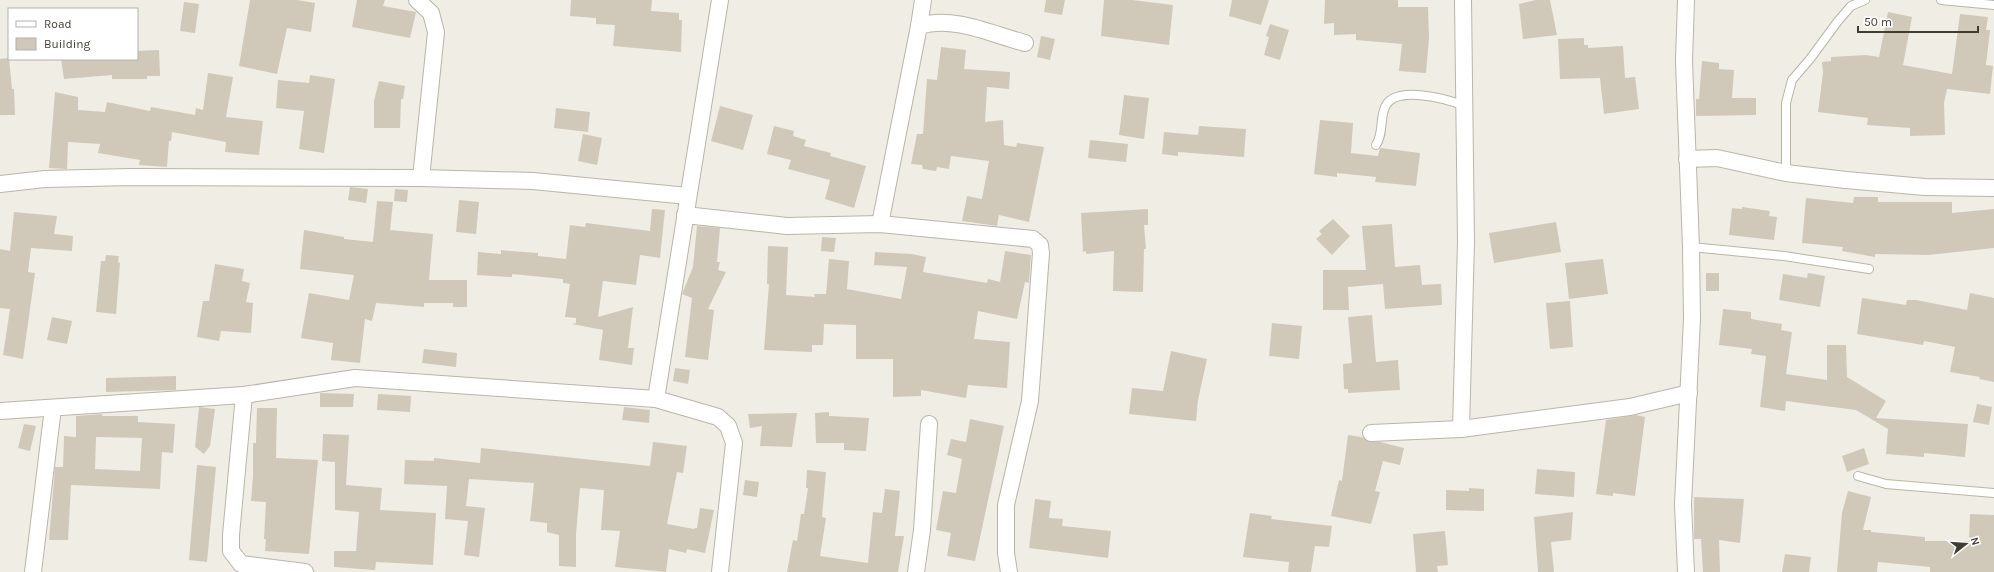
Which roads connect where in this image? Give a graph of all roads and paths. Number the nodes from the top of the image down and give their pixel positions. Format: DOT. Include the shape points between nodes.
graph roads {
  1 [pos="417,0"];
  2 [pos="720,0"];
  3 [pos="924,0"];
  4 [pos="1463,0"];
  5 [pos="1686,0"];
  6 [pos="1866,0"];
  7 [pos="1941,0"];
  8 [pos="1994,5"];
  9 [pos="919,26"];
  10 [pos="1025,44"];
  11 [pos="1465,106"];
  12 [pos="1376,145"];
  13 [pos="1687,159"];
  14 [pos="1786,173"];
  15 [pos="421,178"];
  16 [pos="0,184"];
  17 [pos="1994,188"];
  18 [pos="688,196"];
  19 [pos="685,215"];
  20 [pos="880,224"];
  21 [pos="1691,247"];
  22 [pos="1870,269"];
  23 [pos="1689,394"];
  24 [pos="244,395"];
  25 [pos="656,398"];
  26 [pos="54,408"];
  27 [pos="0,411"];
  28 [pos="929,424"];
  29 [pos="1461,429"];
  30 [pos="1371,433"];
  31 [pos="1858,476"];
  32 [pos="1994,493"];
  33 [pos="34,572"];
  34 [pos="304,572"];
  35 [pos="720,572"];
  36 [pos="916,572"];
  37 [pos="1009,572"];
  38 [pos="1686,572"];
  1 -- 15 [label="street" via="431,13 436,32"];
  2 -- 18 [label="street"];
  3 -- 9 [label="street"];
  4 -- 11 [label="street"];
  5 -- 13 [label="street" via="1684,61"];
  6 -- 14 [label="lane" via="1851,6 1792,80 1786,102"];
  7 -- 8 [label="lane"];
  9 -- 10 [label="street" via="932,22 955,23"];
  9 -- 20 [label="street"];
  11 -- 12 [label="lane" via="1431,97 1401,95 1390,99 1384,108 1380,139"];
  11 -- 29 [label="street" via="1466,242"];
  13 -- 14 [label="street" via="1717,158"];
  13 -- 21 [label="street"];
  14 -- 17 [label="street" via="1925,187"];
  15 -- 16 [label="street" via="132,177 45,179"];
  15 -- 18 [label="street" via="533,181"];
  18 -- 19 [label="street"];
  19 -- 20 [label="street" via="787,226"];
  19 -- 25 [label="street"];
  20 -- 37 [label="street" via="1033,239 1040,245 1030,401 1006,505 1006,553"];
  21 -- 22 [label="lane" via="1784,256"];
  21 -- 23 [label="street"];
  23 -- 29 [label="street" via="1630,407"];
  23 -- 38 [label="street" via="1683,504"];
  24 -- 25 [label="street" via="355,378"];
  24 -- 26 [label="street"];
  24 -- 34 [label="street" via="231,552 241,564"];
  25 -- 35 [label="street" via="718,417 728,426 734,443"];
  26 -- 27 [label="street"];
  26 -- 33 [label="street"];
  28 -- 36 [label="street" via="922,530"];
  29 -- 30 [label="street"];
  31 -- 32 [label="lane" via="1886,484"];
}
